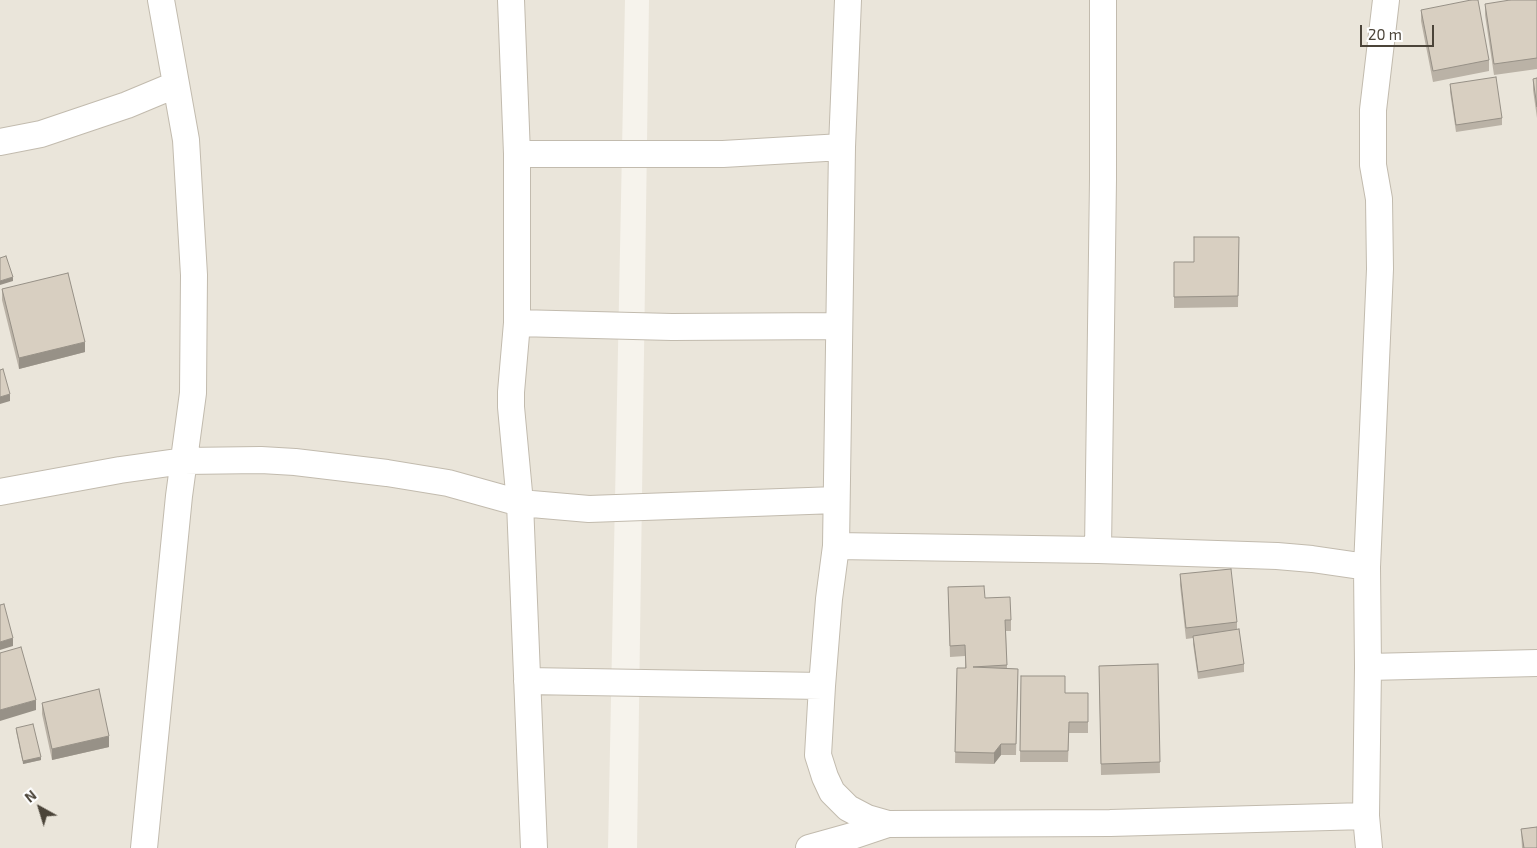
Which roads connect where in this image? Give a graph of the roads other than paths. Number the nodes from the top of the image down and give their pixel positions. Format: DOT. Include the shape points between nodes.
graph roads {
  1 [pos="161,0"];
  2 [pos="511,0"];
  3 [pos="848,0"];
  4 [pos="1103,0"];
  5 [pos="1386,0"];
  6 [pos="175,85"];
  7 [pos="0,142"];
  8 [pos="842,147"];
  9 [pos="517,154"];
  10 [pos="517,323"];
  11 [pos="839,326"];
  12 [pos="184,461"];
  13 [pos="0,492"];
  14 [pos="836,500"];
  15 [pos="520,503"];
  16 [pos="836,546"];
  17 [pos="1098,550"];
  18 [pos="1367,567"];
  19 [pos="1537,662"];
  20 [pos="1368,667"];
  21 [pos="528,681"];
  22 [pos="822,686"];
  23 [pos="1366,816"];
  24 [pos="888,824"];
  25 [pos="144,848"];
  26 [pos="534,848"];
  27 [pos="809,848"];
  28 [pos="1368,848"];
  1 -- 6 [label="street"];
  2 -- 9 [label="street"];
  3 -- 8 [label="street"];
  4 -- 17 [label="street"];
  5 -- 18 [label="street" via="1373,110 1380,269"];
  6 -- 7 [label="street" via="41,134"];
  6 -- 12 [label="street" via="186,140 194,275 193,393"];
  8 -- 9 [label="street" via="723,154"];
  8 -- 11 [label="street"];
  9 -- 10 [label="street"];
  10 -- 11 [label="street" via="672,327"];
  10 -- 15 [label="street" via="511,392"];
  11 -- 14 [label="street"];
  12 -- 13 [label="street"];
  12 -- 15 [label="street" via="287,461 387,473 448,483"];
  12 -- 25 [label="street"];
  14 -- 15 [label="street" via="589,509"];
  14 -- 16 [label="street"];
  15 -- 21 [label="street"];
  16 -- 17 [label="street"];
  16 -- 22 [label="street"];
  17 -- 18 [label="street" via="1276,556"];
  18 -- 20 [label="street"];
  19 -- 20 [label="street"];
  20 -- 23 [label="street"];
  21 -- 22 [label="street"];
  21 -- 26 [label="street"];
  22 -- 24 [label="street" via="818,755 824,777 832,792 848,808"];
  23 -- 24 [label="street" via="1110,823"];
  23 -- 28 [label="street"];
  24 -- 27 [label="street"];
}
